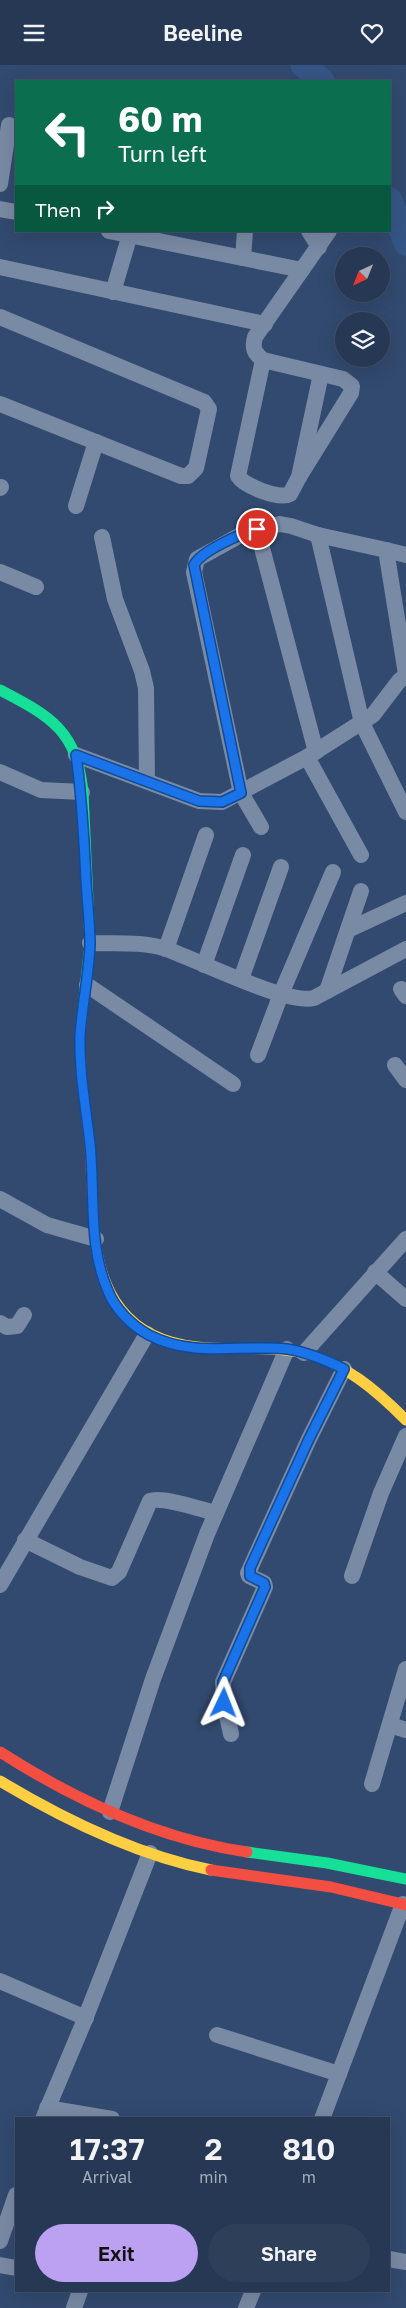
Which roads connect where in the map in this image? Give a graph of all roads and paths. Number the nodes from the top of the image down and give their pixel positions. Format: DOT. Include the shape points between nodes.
graph roads {
  1 [pos="9,125"];
  2 [pos="11,153"];
  3 [pos="0,184"];
  4 [pos="0,209"];
  5 [pos="15,213"];
  6 [pos="244,232"];
  7 [pos="310,232"];
  8 [pos="328,232"];
  9 [pos="131,233"];
  10 [pos="318,247"];
  11 [pos="243,258"];
  12 [pos="0,267"];
  13 [pos="302,271"];
  14 [pos="113,292"];
  15 [pos="0,317"];
  16 [pos="265,324"];
  17 [pos="264,360"];
  18 [pos="320,373"];
  19 [pos="0,404"];
  20 [pos="96,442"];
  21 [pos="299,477"];
  22 [pos="76,506"];
  23 [pos="257,529"];
  24 [pos="318,535"];
  25 [pos="102,537"];
  26 [pos="386,550"];
  27 [pos="406,555"];
  28 [pos="0,572"];
  29 [pos="36,587"];
  30 [pos="406,675"];
  31 [pos="0,690"];
  32 [pos="362,723"];
  33 [pos="312,754"];
  34 [pos="76,755"];
  35 [pos="0,772"];
  36 [pos="147,781"];
  37 [pos="82,792"];
  38 [pos="241,793"];
  39 [pos="406,812"];
  40 [pos="261,827"];
  41 [pos="206,835"];
  42 [pos="243,855"];
  43 [pos="361,855"];
  44 [pos="281,867"];
  45 [pos="333,872"];
  46 [pos="362,891"];
  47 [pos="406,903"];
  48 [pos="348,930"];
  49 [pos="90,943"];
  50 [pos="166,949"];
  51 [pos="406,949"];
  52 [pos="204,965"];
  53 [pos="241,979"];
  54 [pos="87,985"];
  55 [pos="327,991"];
  56 [pos="281,994"];
  57 [pos="258,1055"];
  58 [pos="395,1065"];
  59 [pos="406,1080"];
  60 [pos="233,1084"];
  61 [pos="0,1199"];
  62 [pos="96,1239"];
  63 [pos="406,1239"];
  64 [pos="375,1272"];
  65 [pos="406,1299"];
  66 [pos="24,1315"];
  67 [pos="0,1323"];
  68 [pos="147,1334"];
  69 [pos="287,1349"];
  70 [pos="304,1353"];
  71 [pos="344,1369"];
  72 [pos="406,1420"];
  73 [pos="406,1436"];
  74 [pos="216,1513"];
  75 [pos="25,1540"];
  76 [pos="352,1576"];
  77 [pos="0,1585"];
  78 [pos="406,1669"];
  79 [pos="390,1725"];
  80 [pos="406,1730"];
  81 [pos="231,1734"];
  82 [pos="0,1752"];
  83 [pos="0,1781"];
  84 [pos="372,1784"];
  85 [pos="110,1812"];
  86 [pos="150,1853"];
  87 [pos="406,1879"];
  88 [pos="404,1905"];
  89 [pos="0,1981"];
  90 [pos="86,2018"];
  91 [pos="217,2035"];
  92 [pos="339,2074"];
  93 [pos="45,2113"];
  94 [pos="90,2117"];
  95 [pos="323,2117"];
  96 [pos="15,2198"];
  97 [pos="0,2241"];
  98 [pos="390,2259"];
  99 [pos="406,2262"];
  100 [pos="0,2265"];
  101 [pos="15,2268"];
  102 [pos="80,2292"];
  103 [pos="74,2308"];
  1 -- 2 [label="street"];
  2 -- 3 [label="street"];
  4 -- 5 [label="street"];
  6 -- 11 [label="street"];
  7 -- 10 [label="street"];
  8 -- 10 [label="street"];
  9 -- 11 [label="street"];
  9 -- 14 [label="street"];
  10 -- 13 [label="street"];
  11 -- 13 [label="street"];
  12 -- 14 [label="street"];
  13 -- 16 [label="street"];
  14 -- 16 [label="street"];
  15 -- 20 [label="street" via="204,402 209,407 196,468 188,476"];
  16 -- 17 [label="street" via="255,337 253,346 256,355"];
  17 -- 18 [label="street"];
  17 -- 21 [label="street" via="238,476 246,484 280,497 290,494"];
  18 -- 21 [label="street"];
  18 -- 21 [label="street" via="348,382 352,386 351,393"];
  19 -- 20 [label="street"];
  20 -- 22 [label="street"];
  23 -- 24 [label="street" via="284,525"];
  23 -- 33 [label="street"];
  23 -- 38 [label="street" via="202,556 194,565"];
  24 -- 26 [label="street"];
  24 -- 32 [label="street"];
  25 -- 36 [label="street" via="114,599 146,688"];
  26 -- 27 [label="street"];
  26 -- 30 [label="street"];
  28 -- 29 [label="street"];
  30 -- 32 [label="street" via="373,715"];
  31 -- 34 [label="street" via="48,717 64,734"];
  32 -- 33 [label="street"];
  32 -- 39 [label="street"];
  33 -- 38 [label="street"];
  33 -- 43 [label="street"];
  34 -- 36 [label="street"];
  34 -- 37 [label="street"];
  35 -- 37 [label="street" via="41,789"];
  36 -- 38 [label="street" via="211,803 222,802"];
  37 -- 49 [label="street"];
  38 -- 40 [label="street"];
  41 -- 50 [label="street"];
  42 -- 52 [label="street"];
  44 -- 53 [label="street"];
  45 -- 56 [label="street"];
  46 -- 48 [label="street"];
  47 -- 48 [label="street"];
  48 -- 55 [label="street"];
  49 -- 50 [label="street"];
  49 -- 54 [label="street"];
  50 -- 52 [label="street"];
  51 -- 55 [label="street"];
  52 -- 53 [label="street"];
  53 -- 56 [label="street"];
  54 -- 60 [label="street"];
  54 -- 62 [label="street" via="80,1044"];
  55 -- 56 [label="street" via="305,1000"];
  56 -- 57 [label="street"];
  58 -- 59 [label="street"];
  61 -- 62 [label="street" via="47,1225"];
  62 -- 68 [label="street" via="108,1293 126,1317"];
  63 -- 64 [label="street"];
  64 -- 65 [label="street"];
  64 -- 70 [label="street"];
  66 -- 67 [label="street" via="17,1326 7,1327"];
  68 -- 69 [label="street" via="183,1347"];
  68 -- 75 [label="street"];
  69 -- 70 [label="street"];
  69 -- 74 [label="street"];
  70 -- 71 [label="street"];
  71 -- 72 [label="street" via="381,1394"];
  71 -- 81 [label="street" via="304,1447 248,1573 265,1587 223,1682"];
  73 -- 76 [label="street" via="381,1493"];
  74 -- 75 [label="street" via="167,1501 150,1501 119,1573 112,1578 80,1567"];
  74 -- 85 [label="street" via="153,1679"];
  75 -- 77 [label="street"];
  78 -- 79 [label="street"];
  79 -- 80 [label="street"];
  79 -- 84 [label="street"];
  82 -- 85 [label="street" via="35,1775"];
  83 -- 86 [label="street" via="47,1809"];
  85 -- 87 [label="street" via="200,1843 318,1861"];
  86 -- 88 [label="street" via="194,1866 248,1877 308,1883"];
  86 -- 90 [label="street"];
  88 -- 92 [label="street"];
  89 -- 90 [label="street"];
  90 -- 93 [label="street"];
  91 -- 92 [label="street"];
  92 -- 95 [label="street"];
  93 -- 94 [label="street"];
  96 -- 97 [label="street"];
  98 -- 99 [label="street"];
  100 -- 101 [label="street"];
  102 -- 103 [label="street"];
}
